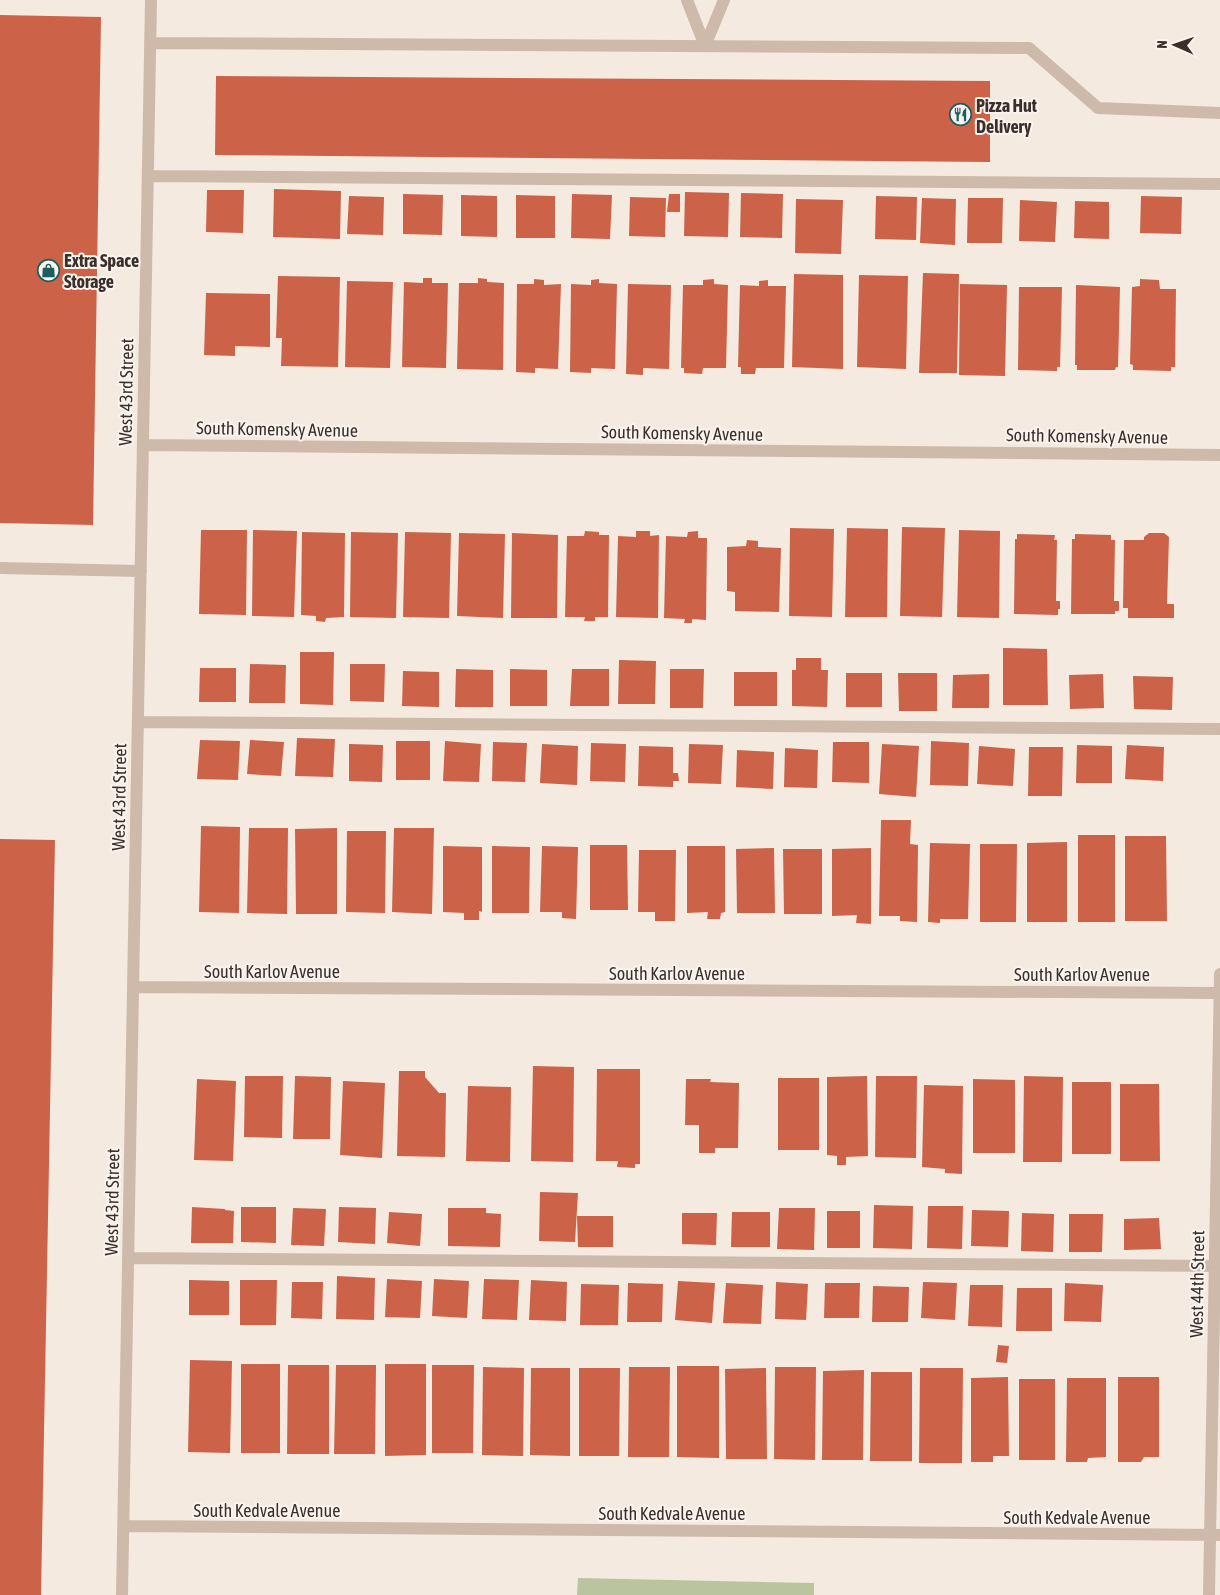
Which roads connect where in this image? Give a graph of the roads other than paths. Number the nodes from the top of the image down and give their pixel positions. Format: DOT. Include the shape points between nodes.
graph roads {
  1 [pos="151,0"];
  2 [pos="687,0"];
  3 [pos="724,0"];
  4 [pos="150,43"];
  5 [pos="705,46"];
  6 [pos="1220,113"];
  7 [pos="148,176"];
  8 [pos="1220,184"];
  9 [pos="143,445"];
  10 [pos="1220,455"];
  11 [pos="0,568"];
  12 [pos="141,571"];
  13 [pos="138,722"];
  14 [pos="1220,729"];
  15 [pos="1220,974"];
  16 [pos="133,987"];
  17 [pos="1220,993"];
  18 [pos="128,1258"];
  19 [pos="1218,1266"];
  20 [pos="124,1526"];
  21 [pos="1215,1535"];
  22 [pos="122,1595"];
  23 [pos="1209,1595"];
  1 -- 4 [label="street, West 43rd Street"];
  2 -- 5 [label="street"];
  3 -- 5 [label="street"];
  4 -- 5 [label="street"];
  4 -- 7 [label="street, West 43rd Street"];
  5 -- 6 [label="street" via="1029,48 1098,108"];
  7 -- 8 [label="street"];
  7 -- 9 [label="street, West 43rd Street"];
  9 -- 10 [label="street, South Komensky Avenue"];
  9 -- 12 [label="street, West 43rd Street"];
  11 -- 12 [label="street"];
  12 -- 13 [label="street, West 43rd Street"];
  13 -- 14 [label="street"];
  13 -- 16 [label="street, West 43rd Street"];
  15 -- 17 [label="street, West 44th Street"];
  16 -- 17 [label="street, South Karlov Avenue"];
  16 -- 18 [label="street, West 43rd Street"];
  17 -- 19 [label="street, West 44th Street"];
  18 -- 19 [label="street"];
  18 -- 20 [label="street, West 43rd Street"];
  19 -- 21 [label="street, West 44th Street"];
  20 -- 21 [label="street, South Kedvale Avenue"];
  20 -- 22 [label="street, West 43rd Street"];
  21 -- 23 [label="street, West 44th Street"];
}
